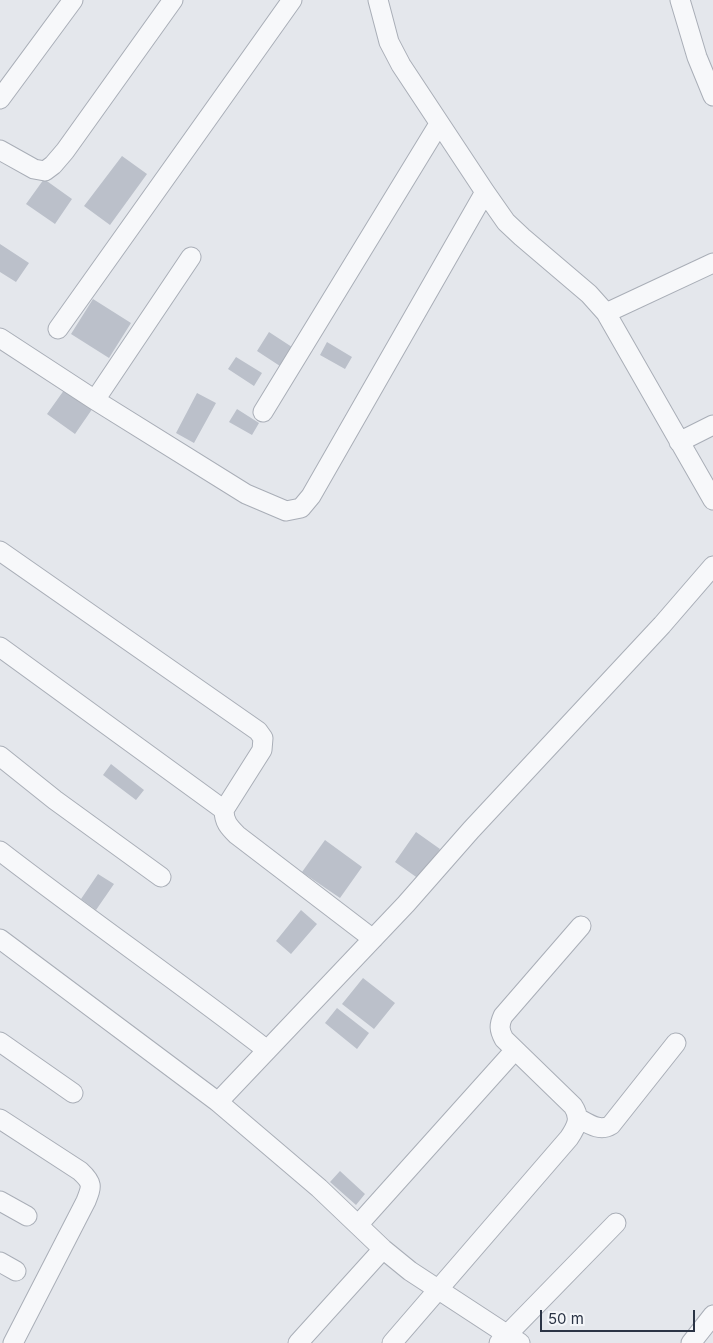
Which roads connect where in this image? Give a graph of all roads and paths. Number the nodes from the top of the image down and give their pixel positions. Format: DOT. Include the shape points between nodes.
graph roads {
  1 [pos="73,0"];
  2 [pos="173,0"];
  3 [pos="292,0"];
  4 [pos="378,0"];
  5 [pos="680,0"];
  6 [pos="713,96"];
  7 [pos="0,100"];
  8 [pos="439,124"];
  9 [pos="0,150"];
  10 [pos="485,192"];
  11 [pos="191,257"];
  12 [pos="713,263"];
  13 [pos="606,313"];
  14 [pos="58,329"];
  15 [pos="0,338"];
  16 [pos="95,400"];
  17 [pos="263,412"];
  18 [pos="713,425"];
  19 [pos="680,442"];
  20 [pos="713,500"];
  21 [pos="0,552"];
  22 [pos="713,566"];
  23 [pos="0,647"];
  24 [pos="0,756"];
  25 [pos="224,810"];
  26 [pos="0,851"];
  27 [pos="161,877"];
  28 [pos="581,926"];
  29 [pos="0,939"];
  30 [pos="373,940"];
  31 [pos="0,1042"];
  32 [pos="676,1044"];
  33 [pos="267,1050"];
  34 [pos="515,1050"];
  35 [pos="73,1093"];
  36 [pos="218,1102"];
  37 [pos="578,1118"];
  38 [pos="0,1119"];
  39 [pos="0,1201"];
  40 [pos="27,1216"];
  41 [pos="616,1224"];
  42 [pos="358,1225"];
  43 [pos="383,1249"];
  44 [pos="438,1290"];
  45 [pos="713,1315"];
  46 [pos="508,1340"];
  47 [pos="13,1343"];
  48 [pos="298,1343"];
  49 [pos="392,1343"];
  50 [pos="691,1343"];
  1 -- 7 [label="street"];
  2 -- 9 [label="street" via="53,165 45,170 34,168"];
  3 -- 14 [label="street"];
  4 -- 8 [label="street" via="389,42"];
  5 -- 6 [label="street"];
  8 -- 10 [label="street"];
  8 -- 17 [label="street"];
  10 -- 13 [label="street" via="506,222"];
  10 -- 16 [label="street" via="311,496 301,508 286,511 246,494"];
  11 -- 16 [label="street"];
  12 -- 13 [label="street"];
  13 -- 19 [label="street"];
  15 -- 16 [label="street"];
  18 -- 19 [label="street"];
  19 -- 20 [label="street"];
  21 -- 25 [label="street" via="258,731 263,738 262,750"];
  22 -- 30 [label="street"];
  23 -- 25 [label="street"];
  24 -- 27 [label="street"];
  25 -- 30 [label="street" via="224,819 237,835"];
  26 -- 33 [label="street"];
  28 -- 34 [label="street" via="503,1016 500,1031"];
  29 -- 36 [label="street"];
  30 -- 33 [label="street"];
  31 -- 35 [label="street"];
  32 -- 37 [label="street" via="611,1125 601,1128"];
  33 -- 36 [label="street"];
  34 -- 37 [label="street" via="573,1106"];
  34 -- 42 [label="street"];
  36 -- 42 [label="street"];
  37 -- 44 [label="street" via="569,1138"];
  38 -- 47 [label="street" via="80,1172 89,1179 91,1186"];
  39 -- 40 [label="street"];
  41 -- 46 [label="street"];
  42 -- 43 [label="street"];
  43 -- 44 [label="street"];
  43 -- 48 [label="street"];
  44 -- 46 [label="street"];
  44 -- 49 [label="street"];
  45 -- 50 [label="street"];
}
